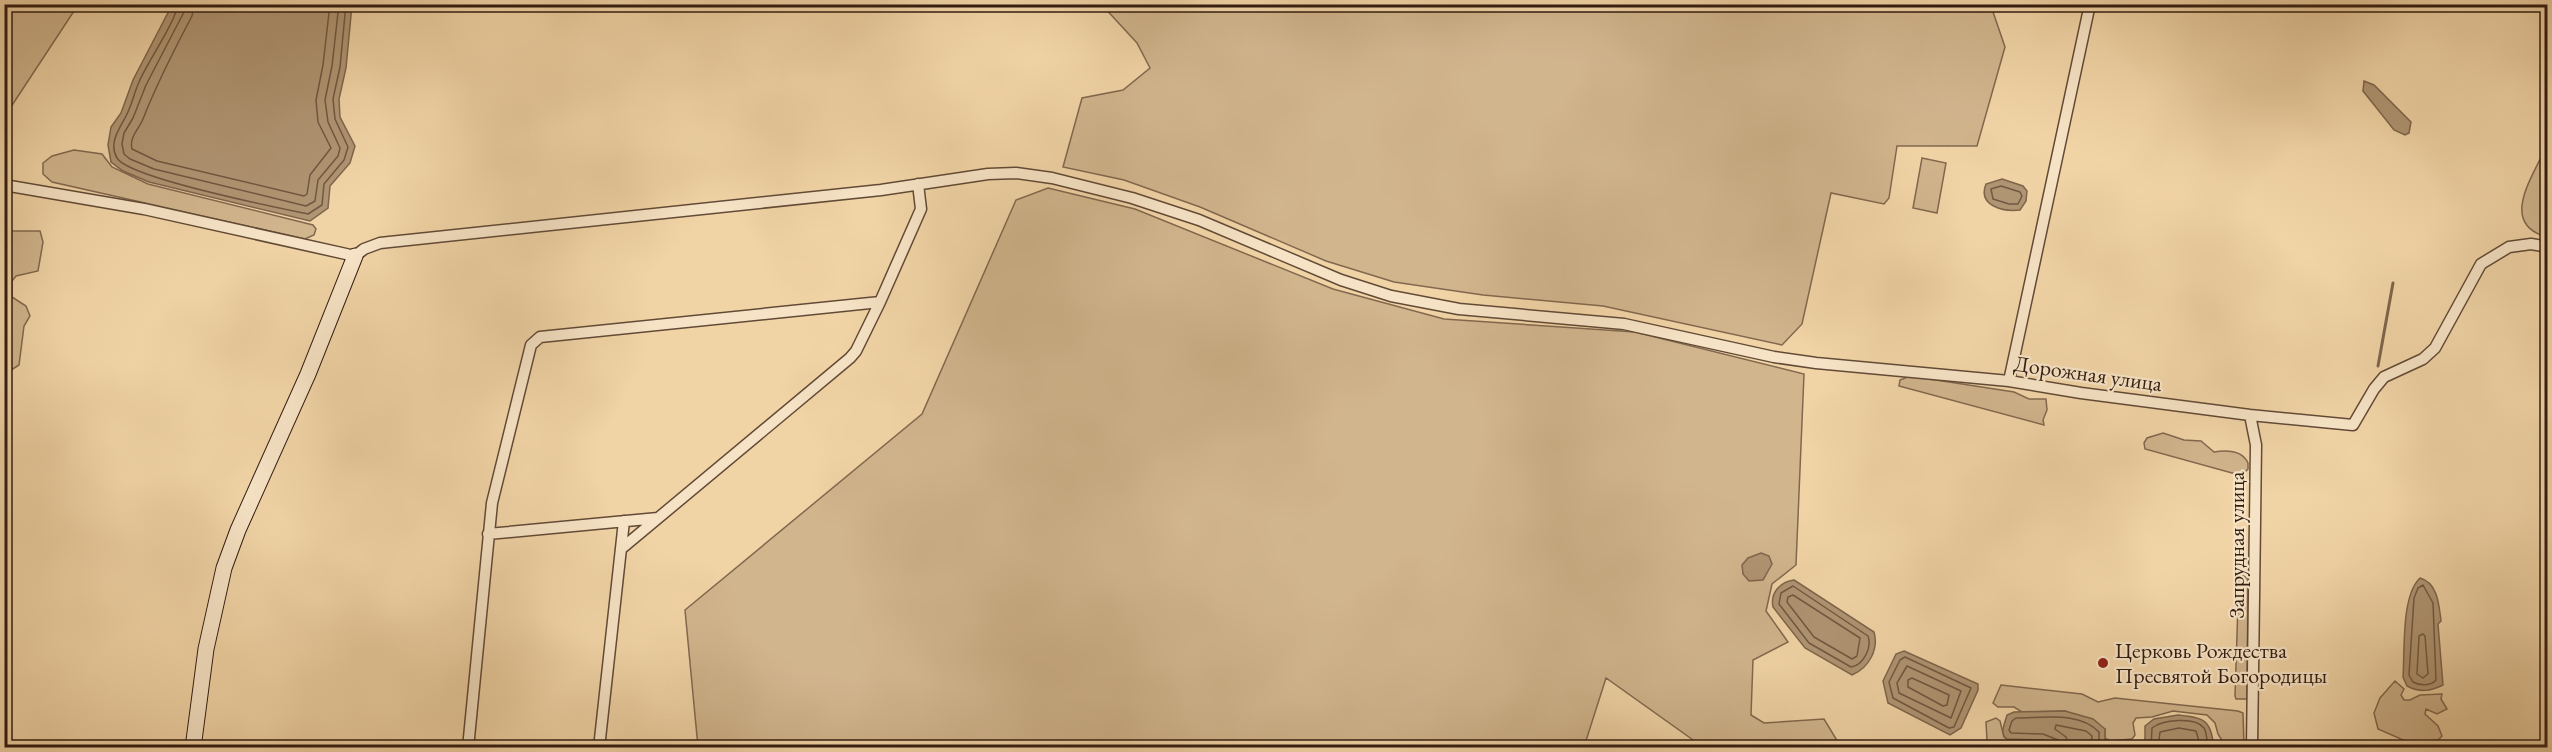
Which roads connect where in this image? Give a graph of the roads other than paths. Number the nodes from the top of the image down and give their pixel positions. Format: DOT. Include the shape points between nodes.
graph roads {
  1 [pos="2090,4"];
  2 [pos="918,184"];
  3 [pos="4,185"];
  4 [pos="2547,247"];
  5 [pos="354,256"];
  6 [pos="880,302"];
  7 [pos="2009,381"];
  8 [pos="2250,415"];
  9 [pos="659,518"];
  10 [pos="624,521"];
  11 [pos="488,534"];
  12 [pos="621,549"];
  13 [pos="193,747"];
  14 [pos="468,747"];
  15 [pos="599,747"];
  16 [pos="2252,747"];
  1 -- 7 [label="street"];
  2 -- 5 [label="street, Дорожная улица" via="380,243"];
  2 -- 6 [label="street" via="921,209"];
  2 -- 7 [label="street, Дорожная улица" via="988,174 1052,178 1199,220 1341,280 1391,296 1459,309 1624,324 1816,363"];
  3 -- 5 [label="street" via="144,209"];
  4 -- 8 [label="street, Дорожная улица" via="2509,247 2481,264 2435,348 2423,359 2384,377 2353,424"];
  5 -- 13 [label="street" via="224,568 206,649"];
  6 -- 9 [label="street" via="850,358"];
  6 -- 11 [label="street" via="534,340 492,503"];
  7 -- 8 [label="street, Дорожная улица"];
  8 -- 16 [label="street, Запрудная улица" via="2256,445"];
  9 -- 10 [label="street"];
  9 -- 12 [label="street"];
  10 -- 11 [label="street"];
  10 -- 12 [label="street"];
  11 -- 14 [label="street"];
  12 -- 15 [label="street"];
}
